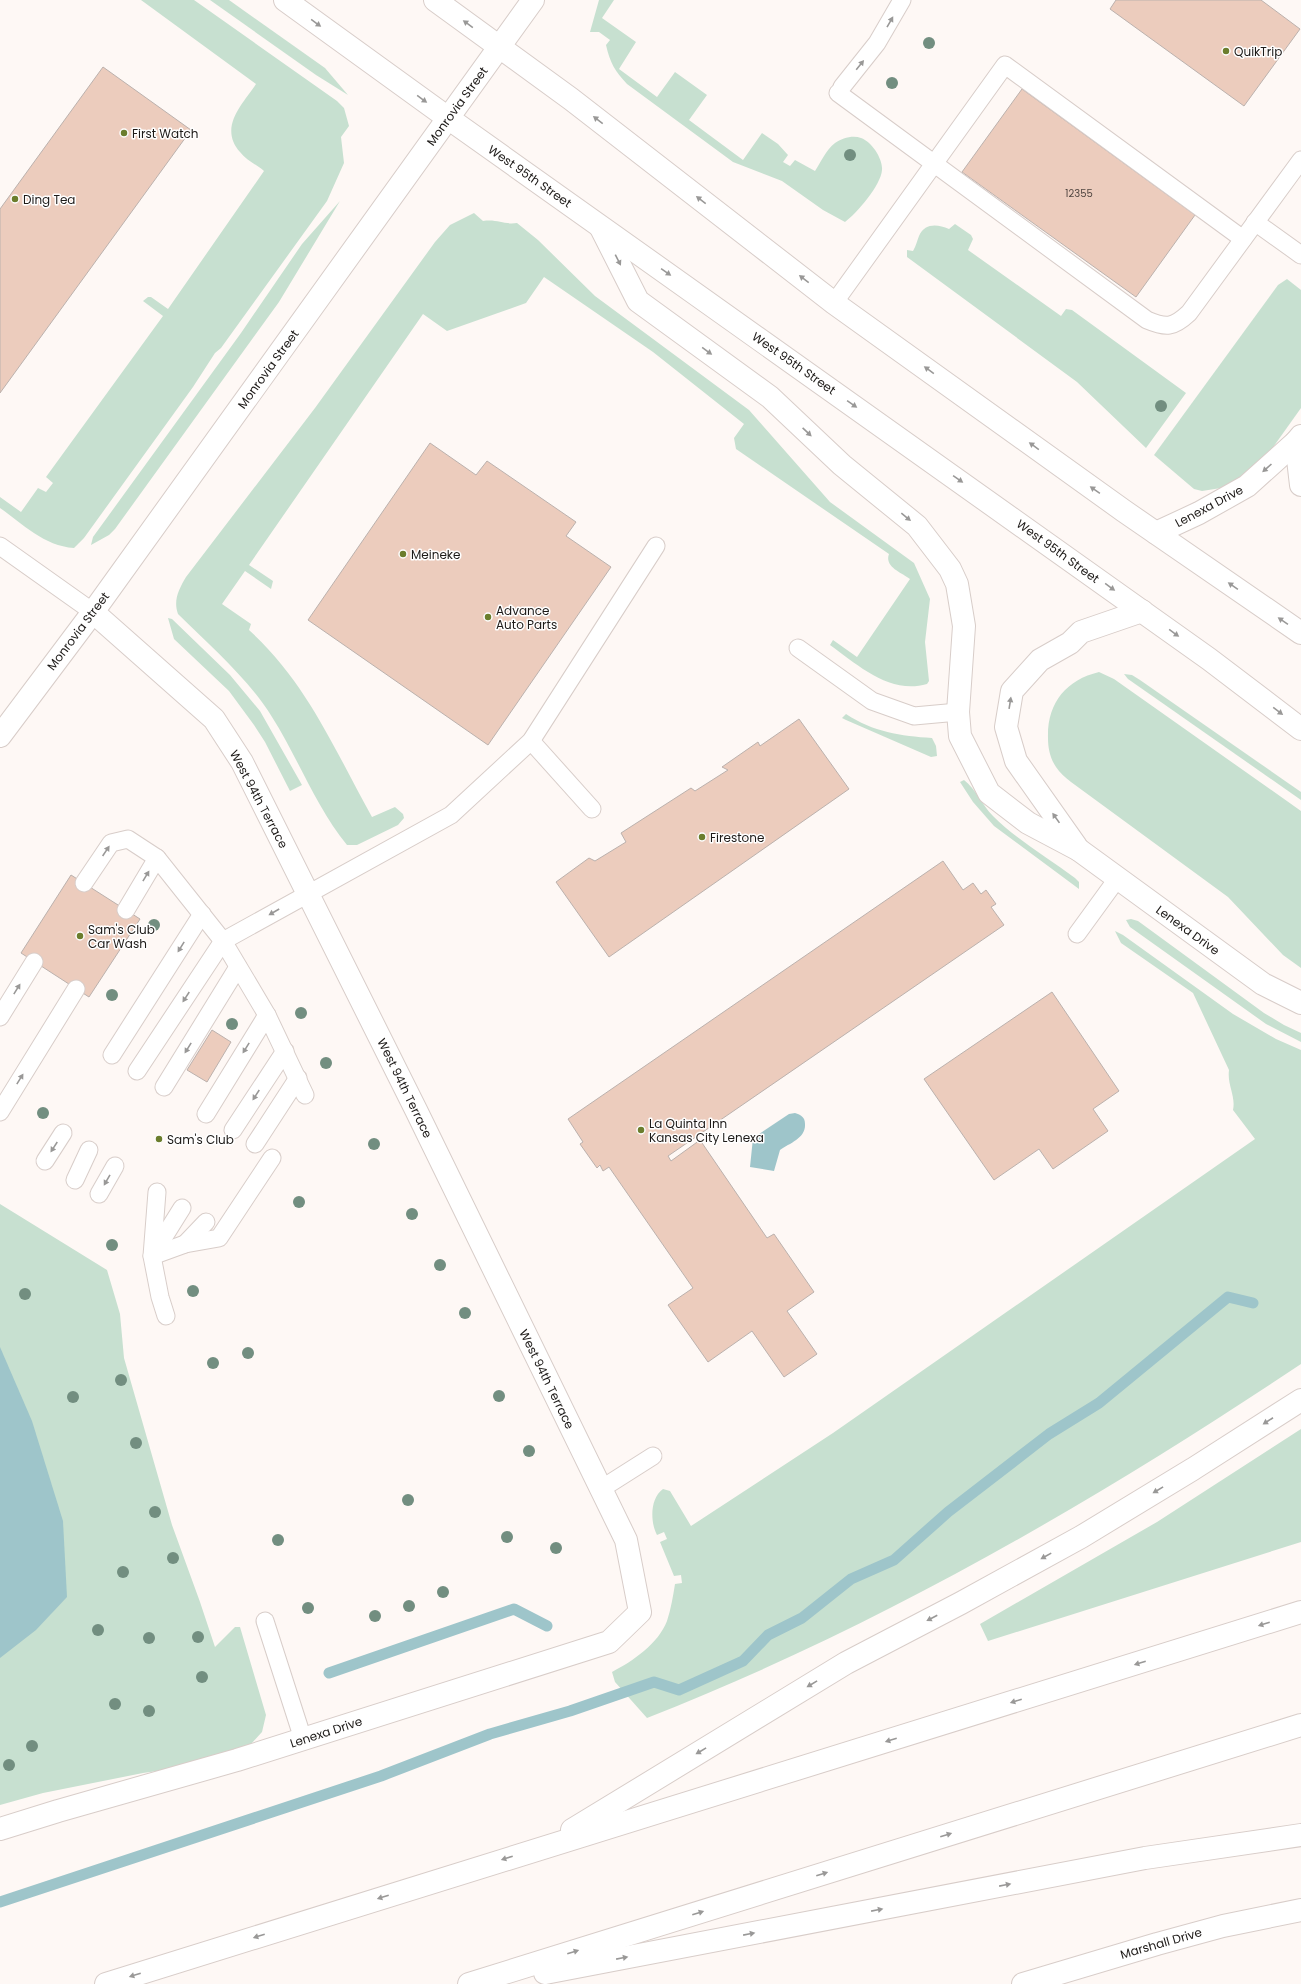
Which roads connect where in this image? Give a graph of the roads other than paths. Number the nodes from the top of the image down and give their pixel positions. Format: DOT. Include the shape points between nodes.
graph roads {
  1 [pos="285,0"];
  2 [pos="435,0"];
  3 [pos="533,0"];
  4 [pos="902,0"];
  5 [pos="499,47"];
  6 [pos="448,118"];
  7 [pos="1301,160"];
  8 [pos="934,165"];
  9 [pos="1255,222"];
  10 [pos="600,226"];
  11 [pos="1243,239"];
  12 [pos="1301,255"];
  13 [pos="834,303"];
  14 [pos="1299,439"];
  15 [pos="1301,485"];
  16 [pos="1156,533"];
  17 [pos="0,546"];
  18 [pos="656,546"];
  19 [pos="1142,611"];
  20 [pos="93,612"];
  21 [pos="1301,633"];
  22 [pos="798,648"];
  23 [pos="958,712"];
  24 [pos="1301,729"];
  25 [pos="0,736"];
  26 [pos="531,741"];
  27 [pos="592,809"];
  28 [pos="1079,850"];
  29 [pos="157,858"];
  30 [pos="1117,879"];
  31 [pos="84,883"];
  32 [pos="307,893"];
  33 [pos="126,910"];
  34 [pos="202,914"];
  35 [pos="1077,934"];
  36 [pos="223,941"];
  37 [pos="34,962"];
  38 [pos="238,967"];
  39 [pos="76,989"];
  40 [pos="1301,1003"];
  41 [pos="267,1015"];
  42 [pos="0,1017"];
  43 [pos="284,1051"];
  44 [pos="112,1055"];
  45 [pos="137,1071"];
  46 [pos="298,1078"];
  47 [pos="164,1087"];
  48 [pos="306,1095"];
  49 [pos="0,1112"];
  50 [pos="206,1114"];
  51 [pos="233,1130"];
  52 [pos="63,1133"];
  53 [pos="255,1144"];
  54 [pos="89,1150"];
  55 [pos="272,1158"];
  56 [pos="45,1161"];
  57 [pos="115,1166"];
  58 [pos="75,1180"];
  59 [pos="157,1192"];
  60 [pos="99,1194"];
  61 [pos="182,1208"];
  62 [pos="206,1222"];
  63 [pos="185,1244"];
  64 [pos="152,1256"];
  65 [pos="166,1316"];
  66 [pos="1301,1400"];
  67 [pos="653,1456"];
  68 [pos="601,1489"];
  69 [pos="640,1612"];
  70 [pos="1301,1612"];
  71 [pos="265,1621"];
  72 [pos="1301,1725"];
  73 [pos="303,1739"];
  74 [pos="0,1829"];
  75 [pos="1301,1835"];
  76 [pos="544,1847"];
  77 [pos="1301,1910"];
  78 [pos="106,1984"];
  79 [pos="469,1984"];
  80 [pos="487,1984"];
  81 [pos="1023,1984"];
  1 -- 6 [label="main road, West 95th Street, one-way"];
  5 -- 2 [label="main road, one-way"];
  3 -- 5 [label="main road, Monrovia Street"];
  8 -- 4 [label="lane, one-way" via="840,90 877,43"];
  5 -- 6 [label="main road, Monrovia Street"];
  13 -- 5 [label="main road, one-way" via="571,99"];
  6 -- 10 [label="main road, West 95th Street"];
  6 -- 20 [label="main road, Monrovia Street"];
  7 -- 9 [label="lane"];
  8 -- 11 [label="lane" via="1147,320 1161,325 1179,323 1189,313"];
  8 -- 11 [label="lane" via="1005,65"];
  8 -- 13 [label="lane"];
  9 -- 11 [label="lane"];
  9 -- 12 [label="lane"];
  10 -- 19 [label="main road, West 95th Street, one-way"];
  10 -- 23 [label="main road, one-way" via="638,300 770,397 842,465 917,526 950,570 957,584 964,626"];
  16 -- 13 [label="main road, one-way"];
  14 -- 15 [label="main road, Lenexa Drive"];
  14 -- 16 [label="main road, Lenexa Drive, one-way" via="1247,486"];
  21 -- 16 [label="main road, one-way"];
  17 -- 20 [label="lane"];
  18 -- 26 [label="lane"];
  19 -- 24 [label="main road, West 95th Street, one-way"];
  28 -- 19 [label="main road, one-way" via="1016,761 1006,727 1012,691 1040,660 1070,643 1080,632"];
  20 -- 25 [label="main road, Monrovia Street"];
  20 -- 32 [label="main road, West 94th Terrace" via="214,719 242,762"];
  22 -- 23 [label="lane" via="872,701 914,716"];
  23 -- 28 [label="main road" via="960,736 990,793 1028,823"];
  26 -- 27 [label="lane"];
  26 -- 32 [label="lane" via="451,815"];
  28 -- 30 [label="main road, Lenexa Drive"];
  31 -- 29 [label="lane, one-way" via="110,843 128,840"];
  33 -- 29 [label="lane, one-way"];
  29 -- 34 [label="lane"];
  30 -- 35 [label="lane"];
  30 -- 40 [label="main road, Lenexa Drive" via="1263,984"];
  32 -- 36 [label="lane, one-way"];
  32 -- 68 [label="main road, West 94th Terrace"];
  34 -- 36 [label="lane"];
  34 -- 44 [label="lane, one-way"];
  36 -- 38 [label="lane"];
  36 -- 45 [label="lane, one-way"];
  42 -- 37 [label="lane, one-way"];
  38 -- 41 [label="lane"];
  38 -- 47 [label="lane, one-way"];
  49 -- 39 [label="lane, one-way"];
  41 -- 43 [label="lane"];
  41 -- 50 [label="lane, one-way"];
  43 -- 46 [label="lane"];
  43 -- 51 [label="lane, one-way"];
  46 -- 48 [label="lane"];
  46 -- 53 [label="lane"];
  52 -- 56 [label="lane, one-way"];
  54 -- 58 [label="lane"];
  55 -- 63 [label="lane" via="219,1238"];
  57 -- 60 [label="lane, one-way"];
  59 -- 64 [label="lane"];
  61 -- 64 [label="lane"];
  62 -- 63 [label="lane"];
  63 -- 64 [label="lane"];
  64 -- 65 [label="lane"];
  66 -- 76 [label="main road, one-way" via="1081,1537 846,1663"];
  67 -- 68 [label="lane"];
  68 -- 69 [label="main road, West 94th Terrace" via="626,1540"];
  69 -- 73 [label="main road, Lenexa Drive" via="609,1642"];
  70 -- 76 [label="main road, one-way"];
  71 -- 73 [label="lane"];
  79 -- 72 [label="main road, one-way"];
  73 -- 74 [label="main road, Lenexa Drive"];
  80 -- 75 [label="main road, one-way" via="1145,1858"];
  76 -- 78 [label="main road, one-way"];
  77 -- 81 [label="main road, Marshall Drive" via="1223,1926"];
}
